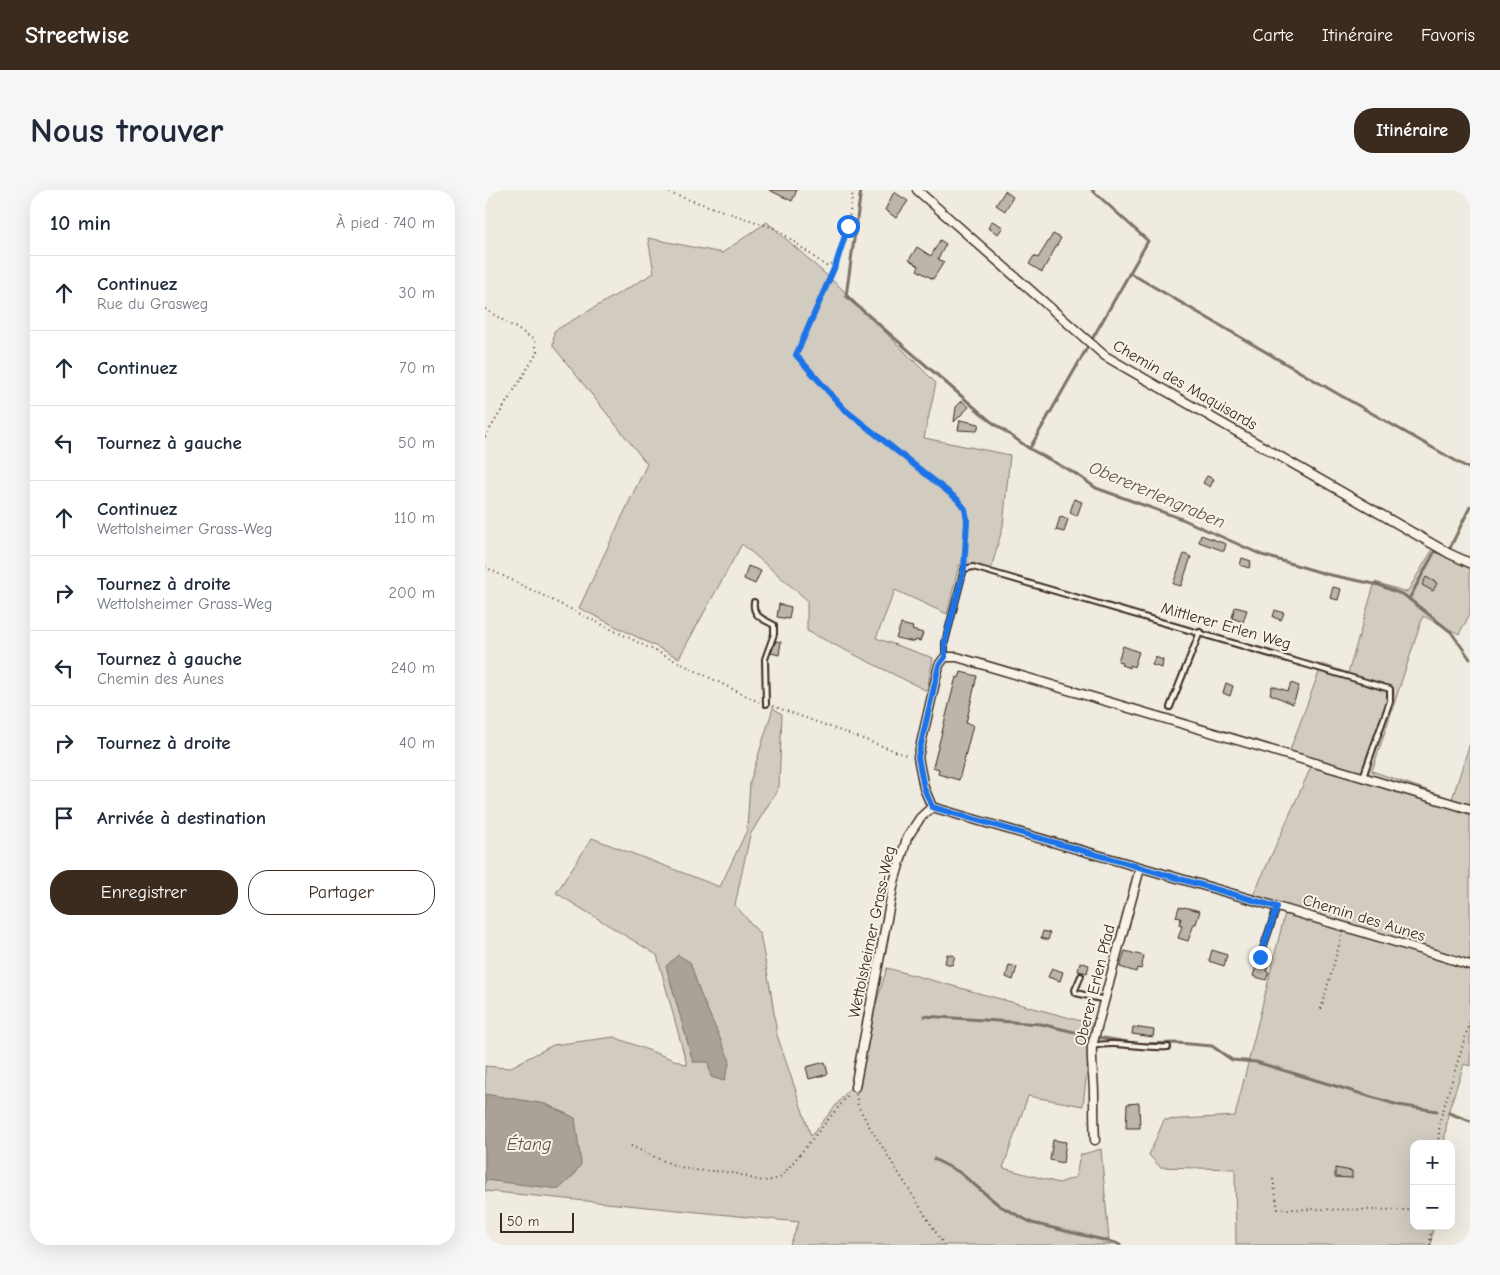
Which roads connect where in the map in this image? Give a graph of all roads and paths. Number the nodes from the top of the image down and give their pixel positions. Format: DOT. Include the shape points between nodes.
graph roads {
  1 [pos="665,190"];
  2 [pos="853,190"];
  3 [pos="917,190"];
  4 [pos="836,264"];
  5 [pos="485,309"];
  6 [pos="485,437"];
  7 [pos="1470,563"];
  8 [pos="485,567"];
  9 [pos="964,569"];
  10 [pos="754,602"];
  11 [pos="1200,632"];
  12 [pos="945,657"];
  13 [pos="766,704"];
  14 [pos="1170,707"];
  15 [pos="918,757"];
  16 [pos="1363,777"];
  17 [pos="932,807"];
  18 [pos="1470,809"];
  19 [pos="1140,868"];
  20 [pos="1277,907"];
  21 [pos="1345,926"];
  22 [pos="1260,957"];
  23 [pos="1470,964"];
  24 [pos="1081,976"];
  25 [pos="1105,1000"];
  26 [pos="1321,1009"];
  27 [pos="1470,1021"];
  28 [pos="1092,1046"];
  29 [pos="1168,1046"];
  30 [pos="855,1087"];
  31 [pos="1095,1140"];
  32 [pos="1438,1140"];
  33 [pos="631,1146"];
  34 [pos="1273,1179"];
  35 [pos="1410,1210"];
  36 [pos="1431,1230"];
  37 [pos="944,1245"];
  38 [pos="1429,1245"];
  1 -- 4 [label="path" via="777,229 826,266"];
  2 -- 4 [label="path" via="848,226"];
  3 -- 7 [label="street, Chemin des Maquisards" via="1105,356"];
  4 -- 9 [label="path" via="796,355 844,409 957,499 965,509"];
  5 -- 6 [label="path" via="535,340 537,353"];
  8 -- 13 [label="path"];
  9 -- 11 [label="lane, Mittlerer Erlen Weg" via="973,567"];
  9 -- 12 [label="lane" via="945,642"];
  10 -- 13 [label="lane" via="755,614 773,625 774,634 765,659"];
  11 -- 14 [label="lane"];
  11 -- 16 [label="lane, Mittlerer Erlen Weg" via="1390,689 1390,701"];
  12 -- 15 [label="street" via="939,665"];
  12 -- 16 [label="street" via="957,657"];
  13 -- 15 [label="path"];
  15 -- 17 [label="street" via="924,788"];
  16 -- 18 [label="street"];
  17 -- 19 [label="street, Chemin des Aunes"];
  17 -- 30 [label="street, Wettolsheimer Grass-Weg" via="907,838 894,882"];
  19 -- 20 [label="street, Chemin des Aunes"];
  19 -- 25 [label="street, Oberer Erlen Pfad"];
  20 -- 21 [label="street, Chemin des Aunes"];
  20 -- 22 [label="lane"];
  21 -- 23 [label="street, Chemin des Aunes"];
  21 -- 26 [label="path"];
  24 -- 25 [label="lane" via="1076,993"];
  25 -- 28 [label="street, Oberer Erlen Pfad"];
  27 -- 32 [label="path" via="1440,1120"];
  28 -- 29 [label="lane" via="1105,1043 1152,1048"];
  28 -- 31 [label="street, Oberer Erlen Pfad"];
  30 -- 33 [label="path" via="781,1178 771,1182 733,1173 689,1169"];
  30 -- 37 [label="path" via="858,1106 869,1126"];
  34 -- 35 [label="path" via="1278,1209"];
  36 -- 38 [label="path"];
}
